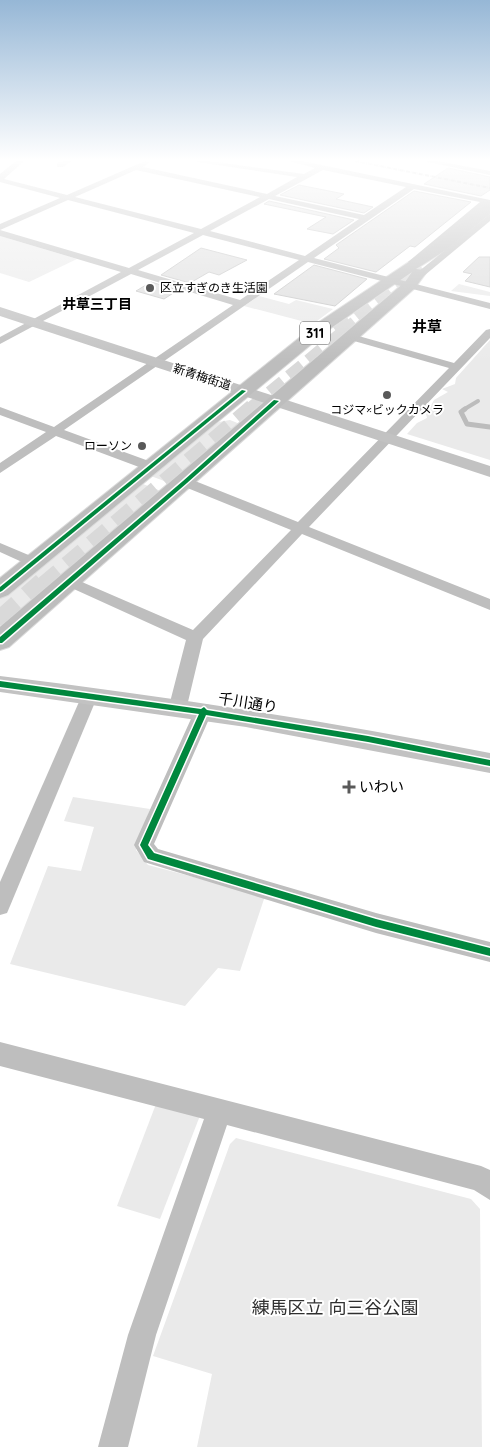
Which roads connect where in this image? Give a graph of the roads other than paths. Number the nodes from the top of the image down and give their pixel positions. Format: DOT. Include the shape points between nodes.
graph roads {
  1 [pos="191,229"];
  2 [pos="210,229"];
  3 [pos="351,229"];
  4 [pos="461,229"];
  5 [pos="462,229"];
  6 [pos="474,229"];
  7 [pos="204,232"];
  8 [pos="0,234"];
  9 [pos="307,259"];
  10 [pos="130,271"];
  11 [pos="403,279"];
  12 [pos="367,294"];
  13 [pos="393,300"];
  14 [pos="242,304"];
  15 [pos="490,306"];
  16 [pos="0,311"];
  17 [pos="35,322"];
  18 [pos="490,332"];
  19 [pos="351,337"];
  20 [pos="0,341"];
  21 [pos="157,362"];
  22 [pos="457,367"];
  23 [pos="244,390"];
  24 [pos="276,401"];
  25 [pos="0,411"];
  26 [pos="210,418"];
  27 [pos="247,427"];
  28 [pos="55,432"];
  29 [pos="387,438"];
  30 [pos="3,464"];
  31 [pos="152,467"];
  32 [pos="490,472"];
  33 [pos="185,482"];
  34 [pos="300,528"];
  35 [pos="0,547"];
  36 [pos="33,562"];
  37 [pos="70,582"];
  38 [pos="0,590"];
  39 [pos="490,605"];
  40 [pos="11,625"];
  41 [pos="195,636"];
  42 [pos="0,641"];
  43 [pos="0,684"];
  44 [pos="90,695"];
  45 [pos="178,706"];
  46 [pos="204,710"];
  47 [pos="490,763"];
  48 [pos="0,906"];
  49 [pos="490,952"];
  50 [pos="0,1054"];
  51 [pos="220,1110"];
  52 [pos="490,1188"];
  53 [pos="113,1447"];
  1 -- 7 [label="street"];
  2 -- 7 [label="street"];
  3 -- 9 [label="street"];
  4 -- 11 [label="street"];
  5 -- 11 [label="main road, 311"];
  6 -- 11 [label="street"];
  7 -- 9 [label="street"];
  7 -- 10 [label="street"];
  8 -- 10 [label="street"];
  9 -- 11 [label="street"];
  9 -- 14 [label="street"];
  10 -- 14 [label="street"];
  10 -- 17 [label="street"];
  11 -- 12 [label="main road, 311"];
  11 -- 13 [label="main road, 311"];
  11 -- 15 [label="street"];
  12 -- 13 [label="main road" via="385,294"];
  12 -- 23 [label="main road, 311"];
  13 -- 19 [label="main road, 311"];
  14 -- 21 [label="street"];
  16 -- 17 [label="main road, 新青梅街道"];
  17 -- 20 [label="street"];
  17 -- 21 [label="main road, 新青梅街道"];
  18 -- 22 [label="street"];
  19 -- 22 [label="street"];
  19 -- 24 [label="main road, 311"];
  21 -- 23 [label="main road, 新青梅街道"];
  21 -- 28 [label="street"];
  22 -- 29 [label="street"];
  23 -- 24 [label="main road, 新青梅街道"];
  23 -- 26 [label="main road, 311"];
  24 -- 27 [label="main road, 311"];
  24 -- 29 [label="main road, 新青梅街道"];
  25 -- 28 [label="street"];
  26 -- 27 [label="main road" via="236,417"];
  26 -- 31 [label="main road, 311"];
  27 -- 33 [label="main road, 311"];
  28 -- 30 [label="street"];
  28 -- 31 [label="street"];
  29 -- 32 [label="main road, 新青梅街道"];
  29 -- 34 [label="street"];
  31 -- 36 [label="main road, 311"];
  33 -- 34 [label="street"];
  33 -- 37 [label="main road, 311"];
  34 -- 39 [label="street"];
  34 -- 41 [label="street"];
  35 -- 36 [label="street"];
  36 -- 38 [label="main road, 311"];
  37 -- 40 [label="main road, 311"];
  37 -- 41 [label="street"];
  40 -- 42 [label="main road, 311"];
  41 -- 45 [label="street"];
  43 -- 44 [label="main road, 千川通り"];
  44 -- 45 [label="main road, 千川通り"];
  44 -- 48 [label="street"];
  45 -- 46 [label="main road, 千川通り"];
  46 -- 47 [label="main road, 千川通り"];
  46 -- 49 [label="street" via="144,845 151,856"];
  50 -- 51 [label="street"];
  51 -- 52 [label="street" via="481,1179"];
  51 -- 53 [label="street" via="142,1335"];
}
